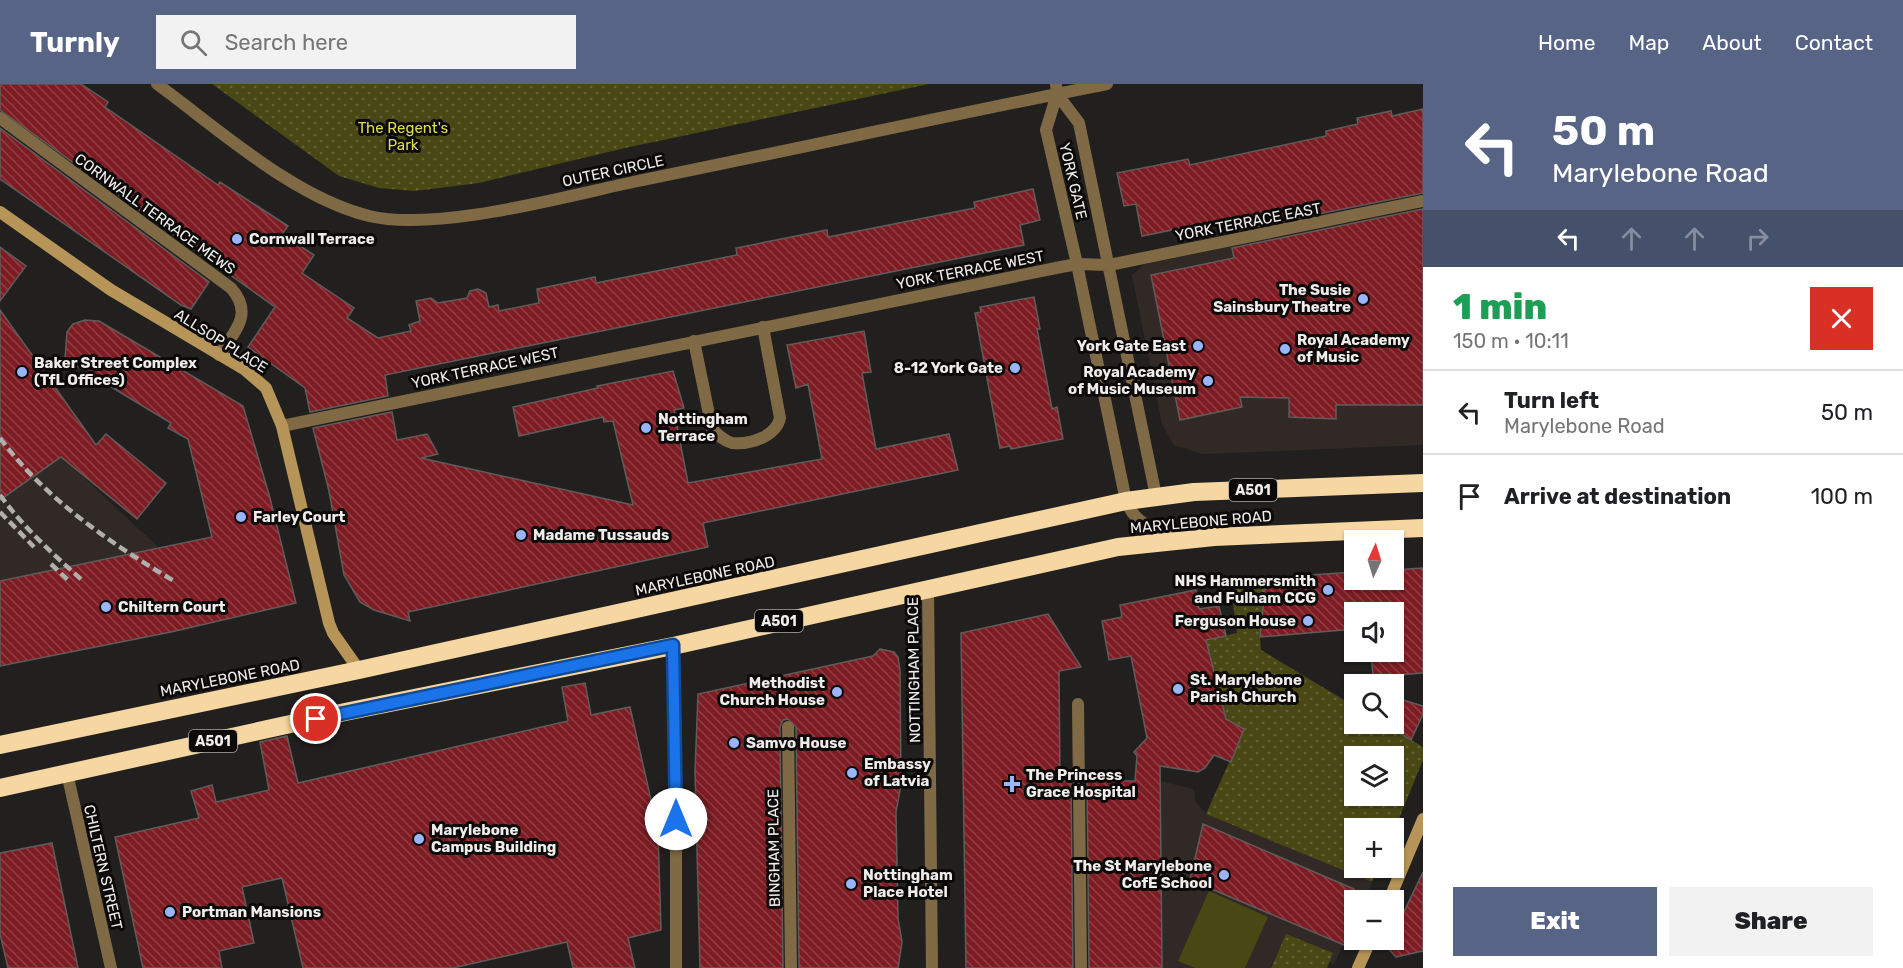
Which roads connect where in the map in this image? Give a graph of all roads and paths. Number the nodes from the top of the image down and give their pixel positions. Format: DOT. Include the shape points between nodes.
graph roads {
  1 [pos="157,84"];
  2 [pos="1107,84"];
  3 [pos="1056,89"];
  4 [pos="0,118"];
  5 [pos="1423,201"];
  6 [pos="0,212"];
  7 [pos="1077,264"];
  8 [pos="1109,265"];
  9 [pos="763,327"];
  10 [pos="694,340"];
  11 [pos="219,355"];
  12 [pos="282,426"];
  13 [pos="1423,483"];
  14 [pos="1156,496"];
  15 [pos="1126,501"];
  16 [pos="1423,528"];
  17 [pos="1263,534"];
  18 [pos="927,588"];
  19 [pos="673,645"];
  20 [pos="359,670"];
  21 [pos="1078,704"];
  22 [pos="788,727"];
  23 [pos="0,745"];
  24 [pos="67,773"];
  25 [pos="0,788"];
  26 [pos="1423,819"];
  27 [pos="1393,890"];
  28 [pos="1366,950"];
  29 [pos="111,968"];
  30 [pos="676,968"];
  31 [pos="791,968"];
  32 [pos="932,968"];
  33 [pos="1081,968"];
  34 [pos="1358,968"];
  1 -- 3 [label="street, OUTER CIRCLE" via="307,192 351,211 395,220 438,218 562,197"];
  2 -- 3 [label="street, OUTER CIRCLE"];
  3 -- 7 [label="street, YORK GATE" via="1046,130"];
  3 -- 8 [label="street, YORK GATE" via="1079,123"];
  4 -- 11 [label="street, CORNWALL TERRACE MEWS" via="231,288 241,301 242,315"];
  5 -- 8 [label="street, YORK TERRACE EAST"];
  6 -- 11 [label="street, ALLSOP PLACE" via="120,295"];
  7 -- 8 [label="street, YORK TERRACE EAST"];
  7 -- 9 [label="street, YORK TERRACE WEST"];
  7 -- 15 [label="street, YORK GATE"];
  8 -- 14 [label="street, YORK GATE"];
  9 -- 10 [label="street, YORK TERRACE WEST"];
  9 -- 10 [label="street" via="780,418 778,428 770,435 745,442 731,443 712,429"];
  10 -- 12 [label="street, YORK TERRACE WEST"];
  11 -- 12 [label="street, ALLSOP PLACE" via="263,384"];
  12 -- 20 [label="street, ALLSOP PLACE" via="329,623"];
  13 -- 14 [label="highway, MARYLEBONE ROAD / A501"];
  14 -- 15 [label="highway, MARYLEBONE ROAD / A501"];
  15 -- 17 [label="street, YORK GATE" via="1138,520 1163,531"];
  15 -- 20 [label="highway, MARYLEBONE ROAD / A501"];
  16 -- 17 [label="highway, MARYLEBONE ROAD / A501"];
  17 -- 18 [label="highway, MARYLEBONE ROAD / A501" via="1118,547"];
  18 -- 19 [label="highway, MARYLEBONE ROAD / A501"];
  18 -- 32 [label="street, NOTTINGHAM PLACE"];
  19 -- 24 [label="highway, MARYLEBONE ROAD / A501"];
  19 -- 30 [label="street"];
  20 -- 23 [label="highway, MARYLEBONE ROAD / A501"];
  21 -- 33 [label="street"];
  22 -- 31 [label="street, BINGHAM PLACE"];
  24 -- 25 [label="highway, MARYLEBONE ROAD / A501"];
  24 -- 29 [label="street, CHILTERN STREET"];
  26 -- 27 [label="street"];
  28 -- 34 [label="street"];
}
